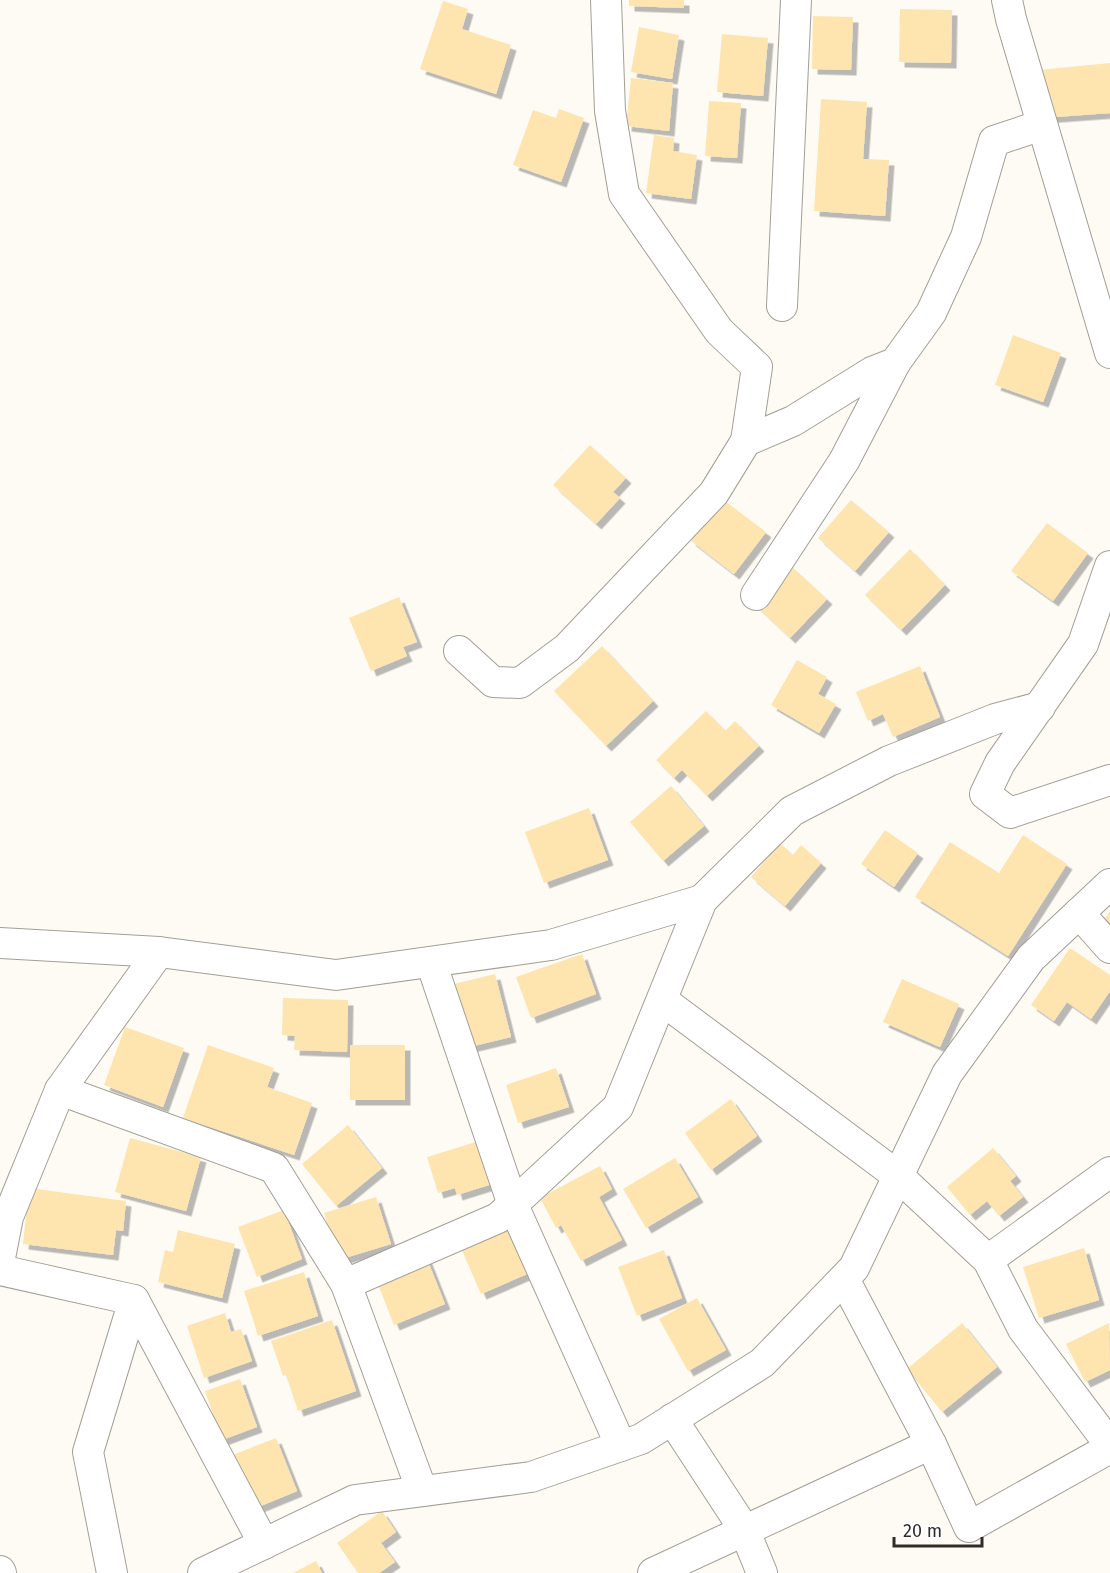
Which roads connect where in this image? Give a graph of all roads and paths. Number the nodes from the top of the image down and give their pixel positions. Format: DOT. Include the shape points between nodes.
graph roads {
  1 [pos="606,0"];
  2 [pos="796,0"];
  3 [pos="1007,0"];
  4 [pos="1042,125"];
  5 [pos="782,306"];
  6 [pos="1110,353"];
  7 [pos="895,363"];
  8 [pos="746,441"];
  9 [pos="1110,566"];
  10 [pos="756,595"];
  11 [pos="1100,627"];
  12 [pos="459,651"];
  13 [pos="1040,707"];
  14 [pos="1110,780"];
  15 [pos="1110,884"];
  16 [pos="702,900"];
  17 [pos="1079,913"];
  18 [pos="0,943"];
  19 [pos="1110,948"];
  20 [pos="159,952"];
  21 [pos="431,962"];
  22 [pos="662,1000"];
  23 [pos="60,1090"];
  24 [pos="1110,1172"];
  25 [pos="898,1176"];
  26 [pos="513,1205"];
  27 [pos="0,1258"];
  28 [pos="988,1260"];
  29 [pos="0,1270"];
  30 [pos="844,1279"];
  31 [pos="346,1284"];
  32 [pos="134,1300"];
  33 [pos="672,1419"];
  34 [pos="931,1443"];
  35 [pos="621,1446"];
  36 [pos="1110,1447"];
  37 [pos="422,1491"];
  38 [pos="744,1529"];
  39 [pos="264,1544"];
  40 [pos="112,1573"];
  41 [pos="202,1573"];
  42 [pos="653,1573"];
  43 [pos="762,1573"];
  1 -- 8 [label="street" via="610,111 624,194 718,331 757,367"];
  2 -- 5 [label="street"];
  3 -- 4 [label="street"];
  4 -- 6 [label="street"];
  4 -- 7 [label="street" via="994,141 966,237 931,313"];
  7 -- 8 [label="street" via="872,372 793,421"];
  7 -- 10 [label="street" via="844,461"];
  8 -- 12 [label="street" via="714,493 567,648 519,683 493,682"];
  9 -- 11 [label="street"];
  11 -- 13 [label="street" via="1083,644"];
  13 -- 14 [label="street" via="1000,763 985,794 1010,813"];
  13 -- 16 [label="street" via="995,719 889,761 792,811"];
  15 -- 17 [label="street"];
  16 -- 21 [label="street" via="551,945"];
  16 -- 22 [label="street"];
  17 -- 19 [label="street"];
  17 -- 25 [label="street" via="1031,958 947,1074"];
  18 -- 20 [label="street"];
  20 -- 21 [label="street" via="336,975"];
  20 -- 23 [label="street"];
  21 -- 26 [label="street"];
  22 -- 25 [label="street"];
  22 -- 26 [label="street" via="618,1107"];
  23 -- 27 [label="street" via="8,1217"];
  23 -- 31 [label="street" via="274,1168"];
  24 -- 28 [label="street"];
  25 -- 28 [label="street"];
  25 -- 30 [label="street" via="854,1268"];
  26 -- 31 [label="street" via="498,1218"];
  26 -- 35 [label="street"];
  28 -- 36 [label="street" via="1023,1329"];
  29 -- 32 [label="street"];
  30 -- 33 [label="street" via="762,1363"];
  30 -- 34 [label="street"];
  31 -- 37 [label="street"];
  32 -- 39 [label="street"];
  32 -- 40 [label="street" via="88,1452"];
  33 -- 35 [label="street" via="641,1439"];
  33 -- 38 [label="street"];
  34 -- 36 [label="street" via="969,1527"];
  34 -- 38 [label="street"];
  35 -- 37 [label="street" via="531,1477"];
  37 -- 39 [label="street" via="355,1500"];
  38 -- 42 [label="street"];
  38 -- 43 [label="street"];
  39 -- 41 [label="street"];
}
